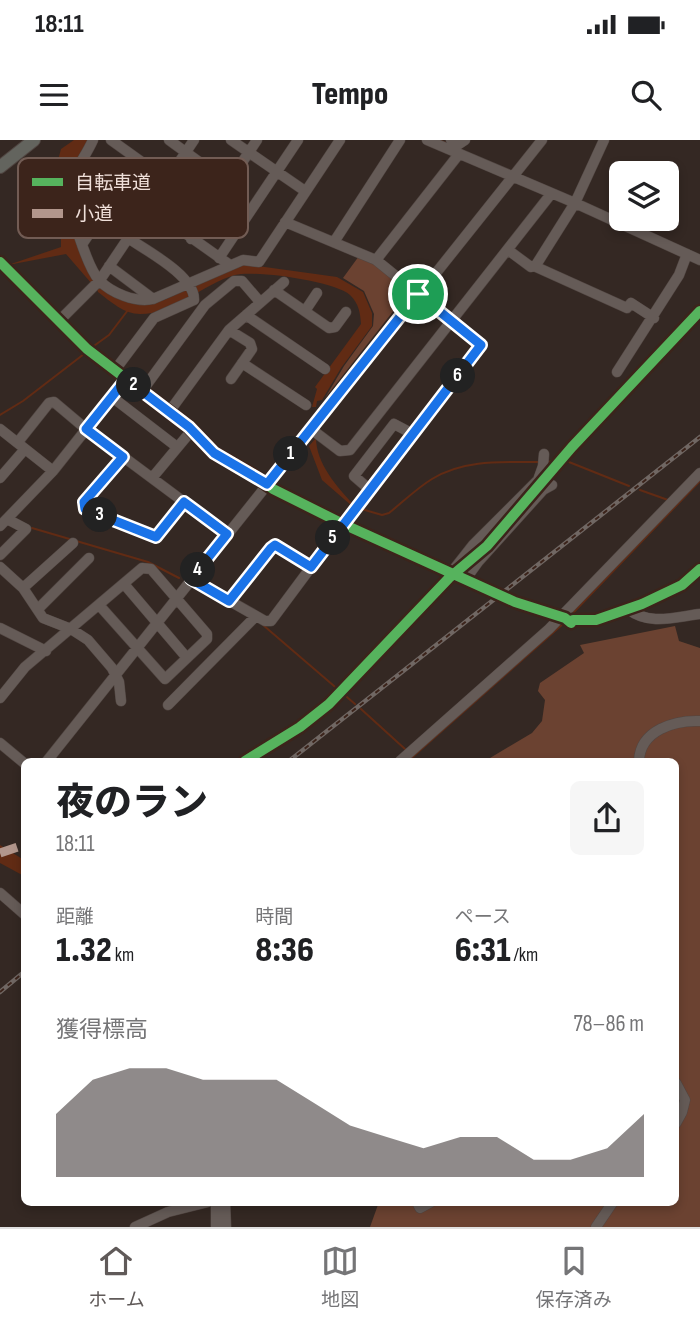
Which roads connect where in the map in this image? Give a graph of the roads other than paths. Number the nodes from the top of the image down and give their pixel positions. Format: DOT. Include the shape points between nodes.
graph roads {
  1 [pos="34,140"];
  2 [pos="93,140"];
  3 [pos="111,140"];
  4 [pos="169,140"];
  5 [pos="194,140"];
  6 [pos="232,140"];
  7 [pos="257,140"];
  8 [pos="298,140"];
  9 [pos="340,140"];
  10 [pos="400,140"];
  11 [pos="427,140"];
  12 [pos="451,140"];
  13 [pos="465,140"];
  14 [pos="542,140"];
  15 [pos="604,140"];
  16 [pos="186,152"];
  17 [pos="249,152"];
  18 [pos="459,154"];
  19 [pos="83,158"];
  20 [pos="136,158"];
  21 [pos="182,158"];
  22 [pos="194,158"];
  23 [pos="245,158"];
  24 [pos="0,167"];
  25 [pos="277,172"];
  26 [pos="513,177"];
  27 [pos="305,191"];
  28 [pos="551,194"];
  29 [pos="576,201"];
  30 [pos="248,215"];
  31 [pos="285,222"];
  32 [pos="81,238"];
  33 [pos="86,238"];
  34 [pos="127,238"];
  35 [pos="129,238"];
  36 [pos="232,238"];
  37 [pos="191,239"];
  38 [pos="334,242"];
  39 [pos="83,243"];
  40 [pos="508,250"];
  41 [pos="687,254"];
  42 [pos="219,258"];
  43 [pos="376,260"];
  44 [pos="700,260"];
  45 [pos="230,265"];
  46 [pos="4,266"];
  47 [pos="109,266"];
  48 [pos="534,266"];
  49 [pos="284,282"];
  50 [pos="97,283"];
  51 [pos="274,290"];
  52 [pos="192,291"];
  53 [pos="317,293"];
  54 [pos="418,294"];
  55 [pos="153,299"];
  56 [pos="260,302"];
  57 [pos="204,307"];
  58 [pos="305,311"];
  59 [pos="346,312"];
  60 [pos="246,315"];
  61 [pos="654,317"];
  62 [pos="451,320"];
  63 [pos="59,321"];
  64 [pos="229,330"];
  65 [pos="242,363"];
  66 [pos="325,369"];
  67 [pos="114,370"];
  68 [pos="617,372"];
  69 [pos="126,379"];
  70 [pos="231,379"];
  71 [pos="142,391"];
  72 [pos="112,397"];
  73 [pos="306,405"];
  74 [pos="169,412"];
  75 [pos="0,429"];
  76 [pos="86,429"];
  77 [pos="311,429"];
  78 [pos="192,430"];
  79 [pos="413,434"];
  80 [pos="22,445"];
  81 [pos="177,447"];
  82 [pos="123,457"];
  83 [pos="543,460"];
  84 [pos="53,471"];
  85 [pos="700,473"];
  86 [pos="0,478"];
  87 [pos="152,478"];
  88 [pos="267,484"];
  89 [pos="552,485"];
  90 [pos="369,489"];
  91 [pos="184,502"];
  92 [pos="3,522"];
  93 [pos="343,524"];
  94 [pos="227,534"];
  95 [pos="73,542"];
  96 [pos="0,555"];
  97 [pos="89,558"];
  98 [pos="0,567"];
  99 [pos="311,567"];
  100 [pos="700,569"];
  101 [pos="451,573"];
  102 [pos="191,579"];
  103 [pos="465,580"];
  104 [pos="124,584"];
  105 [pos="23,589"];
  106 [pos="176,598"];
  107 [pos="229,601"];
  108 [pos="99,605"];
  109 [pos="38,609"];
  110 [pos="628,609"];
  111 [pos="700,614"];
  112 [pos="254,618"];
  113 [pos="565,619"];
  114 [pos="157,623"];
  115 [pos="0,628"];
  116 [pos="71,629"];
  117 [pos="137,648"];
  118 [pos="46,651"];
  119 [pos="187,658"];
  120 [pos="115,675"];
  121 [pos="0,698"];
  122 [pos="121,701"];
  123 [pos="168,705"];
  124 [pos="700,721"];
  125 [pos="0,743"];
  126 [pos="49,758"];
  127 [pos="403,758"];
  128 [pos="640,758"];
  129 [pos="21,760"];
  130 [pos="0,893"];
  131 [pos="21,911"];
  132 [pos="679,1089"];
  133 [pos="679,1118"];
  134 [pos="192,1206"];
  135 [pos="216,1206"];
  136 [pos="225,1206"];
  137 [pos="610,1206"];
  138 [pos="135,1227"];
  139 [pos="216,1227"];
  140 [pos="226,1227"];
  141 [pos="596,1227"];
  1 -- 24 [label="main road"];
  2 -- 19 [label="street"];
  3 -- 20 [label="street"];
  4 -- 16 [label="street"];
  5 -- 16 [label="street"];
  6 -- 17 [label="street"];
  7 -- 17 [label="street"];
  8 -- 25 [label="street"];
  9 -- 27 [label="street"];
  10 -- 38 [label="street"];
  11 -- 18 [label="street"];
  12 -- 13 [label="street" via="459,144"];
  14 -- 26 [label="street"];
  15 -- 29 [label="street"];
  16 -- 21 [label="street"];
  16 -- 22 [label="street"];
  17 -- 23 [label="street"];
  17 -- 25 [label="street"];
  18 -- 26 [label="street"];
  18 -- 43 [label="street"];
  25 -- 27 [label="street"];
  25 -- 30 [label="street"];
  26 -- 28 [label="street"];
  26 -- 54 [label="street"];
  27 -- 31 [label="street"];
  28 -- 29 [label="street"];
  28 -- 40 [label="street"];
  29 -- 41 [label="street"];
  29 -- 48 [label="street"];
  31 -- 38 [label="street"];
  31 -- 45 [label="street" via="259,261"];
  32 -- 39 [label="street"];
  33 -- 39 [label="street"];
  34 -- 47 [label="street"];
  35 -- 52 [label="street"];
  36 -- 42 [label="street"];
  37 -- 42 [label="street"];
  38 -- 43 [label="street"];
  39 -- 50 [label="street"];
  40 -- 48 [label="street"];
  40 -- 62 [label="street"];
  41 -- 44 [label="street"];
  41 -- 61 [label="street" via="680,275"];
  42 -- 45 [label="street"];
  43 -- 54 [label="street"];
  45 -- 52 [label="street"];
  46 -- 63 [label="street"];
  47 -- 50 [label="street"];
  47 -- 55 [label="street"];
  48 -- 61 [label="street" via="628,308 631,303"];
  49 -- 51 [label="street"];
  50 -- 55 [label="street" via="133,299"];
  50 -- 63 [label="street"];
  51 -- 56 [label="street"];
  51 -- 58 [label="street"];
  52 -- 55 [label="street"];
  52 -- 57 [label="street"];
  52 -- 67 [label="street" via="152,320"];
  53 -- 58 [label="street"];
  54 -- 62 [label="street"];
  54 -- 77 [label="street"];
  56 -- 57 [label="street" via="238,279"];
  56 -- 60 [label="street"];
  57 -- 71 [label="street"];
  58 -- 59 [label="street" via="329,328"];
  60 -- 64 [label="street"];
  60 -- 66 [label="street"];
  61 -- 68 [label="street"];
  62 -- 77 [label="street" via="349,450 340,451"];
  62 -- 79 [label="street" via="481,345"];
  63 -- 67 [label="street"];
  64 -- 65 [label="street" via="250,343 252,349"];
  64 -- 74 [label="street"];
  65 -- 70 [label="street"];
  65 -- 73 [label="street"];
  67 -- 69 [label="street"];
  69 -- 71 [label="street"];
  69 -- 72 [label="street"];
  71 -- 74 [label="street"];
  72 -- 76 [label="street"];
  72 -- 81 [label="street"];
  74 -- 78 [label="street"];
  75 -- 80 [label="street"];
  76 -- 80 [label="street" via="54,402 49,403"];
  76 -- 82 [label="street"];
  76 -- 84 [label="street"];
  77 -- 88 [label="street"];
  78 -- 81 [label="street"];
  78 -- 88 [label="street" via="214,453"];
  79 -- 90 [label="street"];
  79 -- 90 [label="street" via="394,424 354,476"];
  80 -- 84 [label="street"];
  80 -- 86 [label="street"];
  81 -- 87 [label="street"];
  82 -- 87 [label="street"];
  82 -- 91 [label="street" via="84,502 85,509 156,537"];
  83 -- 101 [label="street" via="538,480"];
  84 -- 92 [label="street"];
  85 -- 113 [label="street"];
  87 -- 91 [label="street"];
  88 -- 93 [label="street"];
  88 -- 94 [label="street"];
  89 -- 103 [label="street" via="543,489"];
  90 -- 93 [label="street"];
  91 -- 94 [label="street"];
  92 -- 96 [label="street" via="26,528"];
  93 -- 99 [label="street"];
  93 -- 101 [label="street"];
  94 -- 102 [label="street"];
  95 -- 105 [label="street"];
  97 -- 109 [label="street"];
  98 -- 105 [label="street"];
  99 -- 107 [label="street" via="275,545"];
  99 -- 112 [label="street" via="271,621"];
  100 -- 110 [label="street" via="679,586"];
  101 -- 103 [label="street"];
  102 -- 106 [label="street"];
  102 -- 107 [label="street"];
  103 -- 113 [label="street"];
  104 -- 106 [label="street" via="146,567"];
  104 -- 108 [label="street"];
  104 -- 114 [label="street"];
  105 -- 109 [label="street"];
  106 -- 114 [label="street"];
  106 -- 119 [label="street" via="207,639"];
  107 -- 112 [label="street"];
  108 -- 116 [label="street"];
  108 -- 117 [label="street"];
  109 -- 116 [label="street" via="43,618"];
  110 -- 111 [label="street" via="652,620"];
  110 -- 113 [label="street" via="588,622"];
  112 -- 123 [label="street"];
  113 -- 127 [label="street"];
  114 -- 117 [label="street"];
  114 -- 119 [label="street"];
  115 -- 118 [label="street"];
  116 -- 118 [label="street"];
  116 -- 120 [label="street" via="88,640"];
  117 -- 119 [label="street" via="165,679"];
  117 -- 120 [label="street"];
  118 -- 121 [label="street"];
  120 -- 122 [label="street"];
  120 -- 126 [label="street"];
  124 -- 128 [label="street" via="662,727 642,748"];
  125 -- 129 [label="street"];
  130 -- 131 [label="street"];
  132 -- 133 [label="street" via="685,1100"];
  134 -- 138 [label="street"];
  135 -- 139 [label="street"];
  136 -- 140 [label="street"];
  137 -- 141 [label="street"];
}
